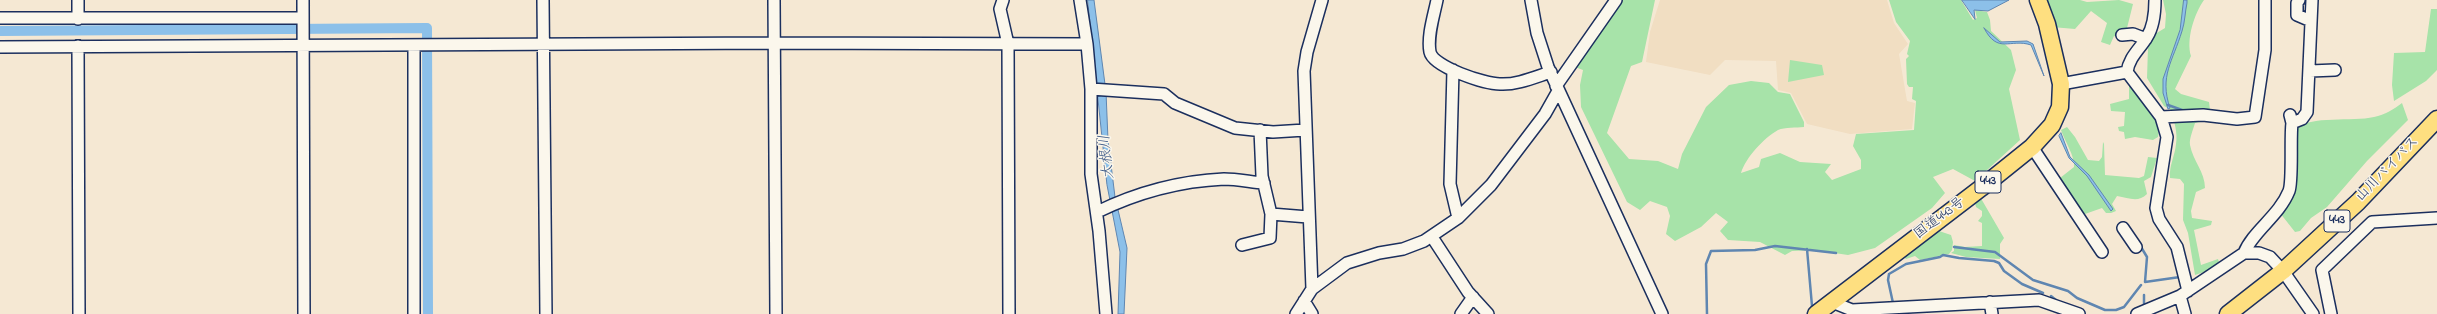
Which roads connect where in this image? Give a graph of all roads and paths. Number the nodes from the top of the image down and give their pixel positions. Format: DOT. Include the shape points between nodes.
graph roads {
  1 [pos="78,0"];
  2 [pos="303,0"];
  3 [pos="543,0"];
  4 [pos="774,0"];
  5 [pos="1003,0"];
  6 [pos="1080,0"];
  7 [pos="1322,0"];
  8 [pos="1437,0"];
  9 [pos="1531,0"];
  10 [pos="1616,0"];
  11 [pos="2038,0"];
  12 [pos="2155,0"];
  13 [pos="2265,0"];
  14 [pos="2299,0"];
  15 [pos="2312,0"];
  16 [pos="0,18"];
  17 [pos="78,18"];
  18 [pos="303,18"];
  19 [pos="2311,21"];
  20 [pos="2122,35"];
  21 [pos="2146,39"];
  22 [pos="774,42"];
  23 [pos="1008,44"];
  24 [pos="1087,44"];
  25 [pos="303,45"];
  26 [pos="414,45"];
  27 [pos="544,45"];
  28 [pos="78,46"];
  29 [pos="0,48"];
  30 [pos="2125,64"];
  31 [pos="1453,70"];
  32 [pos="2335,70"];
  33 [pos="2310,71"];
  34 [pos="1551,72"];
  35 [pos="2061,84"];
  36 [pos="1557,88"];
  37 [pos="1092,90"];
  38 [pos="2161,117"];
  39 [pos="2437,119"];
  40 [pos="1260,130"];
  41 [pos="1306,130"];
  42 [pos="2032,147"];
  43 [pos="1264,183"];
  44 [pos="1096,212"];
  45 [pos="1271,214"];
  46 [pos="1308,217"];
  47 [pos="1458,218"];
  48 [pos="2437,218"];
  49 [pos="2124,228"];
  50 [pos="1432,237"];
  51 [pos="1242,245"];
  52 [pos="2136,247"];
  53 [pos="2102,252"];
  54 [pos="2244,253"];
  55 [pos="2283,271"];
  56 [pos="1312,289"];
  57 [pos="2184,294"];
  58 [pos="1473,297"];
  59 [pos="1304,301"];
  60 [pos="1832,302"];
  61 [pos="1990,302"];
  62 [pos="79,314"];
  63 [pos="304,314"];
  64 [pos="414,314"];
  65 [pos="546,314"];
  66 [pos="776,314"];
  67 [pos="1009,314"];
  68 [pos="1106,314"];
  69 [pos="1296,314"];
  70 [pos="1312,314"];
  71 [pos="1461,314"];
  72 [pos="1488,314"];
  73 [pos="1662,314"];
  74 [pos="1816,314"];
  75 [pos="1992,314"];
  76 [pos="2079,314"];
  77 [pos="2137,314"];
  78 [pos="2185,314"];
  79 [pos="2228,314"];
  80 [pos="2313,314"];
  81 [pos="2331,314"];
  1 -- 17 [label="street"];
  2 -- 18 [label="street"];
  3 -- 27 [label="street"];
  4 -- 22 [label="street"];
  5 -- 23 [label="street" via="1000,8"];
  6 -- 24 [label="street"];
  7 -- 41 [label="street" via="1304,71"];
  8 -- 31 [label="street" via="1430,51 1433,59"];
  9 -- 34 [label="street" via="1537,33"];
  10 -- 36 [label="street"];
  11 -- 35 [label="highway, 国道443号 / 443" via="2047,24"];
  12 -- 21 [label="street" via="2155,16"];
  13 -- 38 [label="street" via="2266,50 2255,117"];
  14 -- 19 [label="street" via="2297,15"];
  15 -- 19 [label="street"];
  16 -- 17 [label="street"];
  17 -- 18 [label="street"];
  18 -- 25 [label="street"];
  19 -- 33 [label="street"];
  20 -- 21 [label="street" via="2133,34"];
  21 -- 30 [label="street"];
  22 -- 23 [label="street"];
  22 -- 27 [label="street"];
  22 -- 66 [label="street"];
  23 -- 24 [label="street"];
  23 -- 67 [label="street"];
  24 -- 37 [label="street"];
  25 -- 26 [label="street"];
  25 -- 28 [label="street"];
  25 -- 63 [label="street"];
  26 -- 27 [label="street"];
  26 -- 64 [label="street"];
  27 -- 65 [label="street"];
  28 -- 29 [label="street"];
  28 -- 62 [label="street"];
  30 -- 35 [label="street"];
  30 -- 38 [label="street"];
  31 -- 34 [label="street" via="1501,84"];
  31 -- 47 [label="street" via="1450,184"];
  32 -- 33 [label="street"];
  33 -- 54 [label="street" via="2307,112 2302,119 2291,119 2290,189 2272,219 2247,246"];
  34 -- 36 [label="street"];
  35 -- 42 [label="highway, 国道443号 / 443" via="2060,107 2052,125"];
  36 -- 47 [label="street" via="1545,114 1491,185"];
  36 -- 73 [label="street"];
  37 -- 40 [label="street" via="1164,94 1176,103 1235,128"];
  37 -- 44 [label="street" via="1091,174"];
  38 -- 57 [label="street" via="2167,137 2156,208 2159,219 2177,247"];
  39 -- 55 [label="highway, 山川バイパス / 443" via="2358,202"];
  40 -- 41 [label="street"];
  40 -- 43 [label="street"];
  41 -- 46 [label="street"];
  42 -- 53 [label="street"];
  42 -- 60 [label="highway, 国道443号 / 443"];
  43 -- 44 [label="street" via="1224,179 1183,183 1139,195"];
  43 -- 45 [label="street"];
  44 -- 68 [label="street"];
  45 -- 46 [label="street"];
  45 -- 51 [label="street" via="1270,238"];
  46 -- 56 [label="street"];
  47 -- 50 [label="street"];
  48 -- 81 [label="street" via="2372,222 2322,270"];
  49 -- 52 [label="street"];
  50 -- 56 [label="street" via="1403,249 1347,263"];
  50 -- 58 [label="street"];
  54 -- 55 [label="street" via="2259,253 2270,257"];
  54 -- 57 [label="street"];
  55 -- 79 [label="highway, 山川バイパス / 443"];
  55 -- 80 [label="street"];
  56 -- 59 [label="street"];
  57 -- 77 [label="street"];
  57 -- 78 [label="street"];
  58 -- 71 [label="street"];
  58 -- 72 [label="street"];
  59 -- 69 [label="street"];
  59 -- 70 [label="street"];
  60 -- 61 [label="street" via="1852,310"];
  60 -- 74 [label="highway, 国道443号 / 443"];
  61 -- 75 [label="street"];
  61 -- 76 [label="street" via="2040,300"];
}
